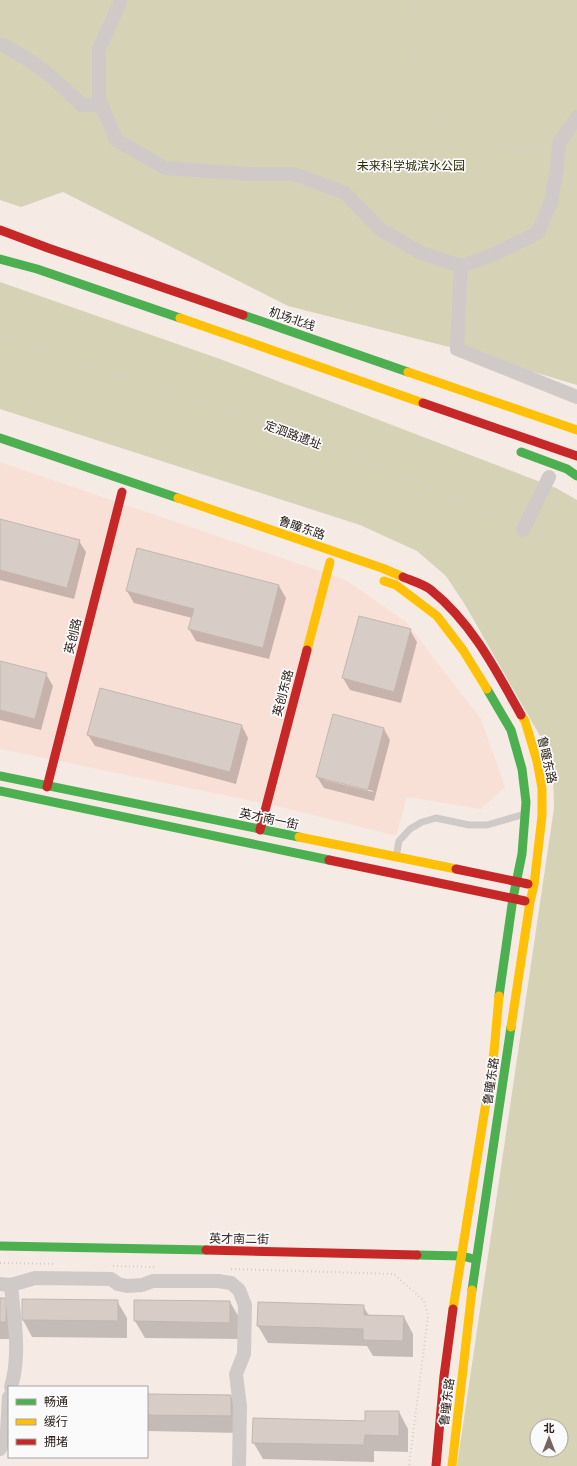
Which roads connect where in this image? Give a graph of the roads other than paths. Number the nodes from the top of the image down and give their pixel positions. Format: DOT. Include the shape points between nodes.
graph roads {
  1 [pos="120,0"];
  2 [pos="0,45"];
  3 [pos="102,105"];
  4 [pos="577,117"];
  5 [pos="0,230"];
  6 [pos="0,259"];
  7 [pos="461,266"];
  8 [pos="290,356"];
  9 [pos="577,397"];
  10 [pos="494,401"];
  11 [pos="427,414"];
  12 [pos="577,421"];
  13 [pos="577,430"];
  14 [pos="0,438"];
  15 [pos="515,450"];
  16 [pos="577,456"];
  17 [pos="577,474"];
  18 [pos="548,477"];
  19 [pos="122,492"];
  20 [pos="523,530"];
  21 [pos="330,562"];
  22 [pos="374,577"];
  23 [pos="0,776"];
  24 [pos="47,787"];
  25 [pos="0,791"];
  26 [pos="525,814"];
  27 [pos="260,830"];
  28 [pos="396,858"];
  29 [pos="516,883"];
  30 [pos="534,885"];
  31 [pos="513,898"];
  32 [pos="530,902"];
  33 [pos="0,1246"];
  34 [pos="462,1256"];
  35 [pos="476,1260"];
  36 [pos="6,1284"];
  37 [pos="11,1386"];
  38 [pos="8,1414"];
  39 [pos="0,1449"];
  40 [pos="239,1466"];
  41 [pos="436,1466"];
  42 [pos="452,1466"];
  1 -- 3 [label="street" via="99,49 99,99"];
  2 -- 3 [label="street" via="35,64 82,105"];
  3 -- 7 [label="street" via="116,140 164,168 294,174 345,193 381,230 421,254"];
  4 -- 7 [label="street" via="559,143 551,202 538,233 492,255"];
  5 -- 10 [label="main road, 机场北线"];
  6 -- 8 [label="main road"];
  7 -- 9 [label="street" via="458,349"];
  8 -- 11 [label="main road"];
  8 -- 16 [label="main road"];
  10 -- 12 [label="main road"];
  10 -- 13 [label="main road, 机场北线"];
  14 -- 30 [label="main road, 鲁瞳东路" via="382,568 430,589 465,623 497,671 525,721 542,788 542,816"];
  15 -- 17 [label="main road"];
  18 -- 20 [label="street"];
  19 -- 24 [label="main road, 英创路"];
  21 -- 27 [label="main road, 英创东路"];
  22 -- 26 [label="main road, 鲁瞳东路" via="396,585 437,616 463,650 511,730 525,782"];
  23 -- 24 [label="main road, 英才南一街"];
  24 -- 27 [label="main road, 英才南一街"];
  25 -- 31 [label="main road"];
  26 -- 28 [label="lane" via="487,825 469,825 436,818 422,822 410,829 399,841"];
  26 -- 29 [label="main road, 鲁瞳东路" via="522,854"];
  27 -- 28 [label="main road, 英才南一街"];
  28 -- 29 [label="main road, 英才南一街"];
  29 -- 30 [label="main road, 英才南一街"];
  29 -- 31 [label="main road, 鲁瞳东路"];
  30 -- 32 [label="main road, 鲁瞳东路"];
  31 -- 32 [label="main road"];
  31 -- 34 [label="main road, 鲁瞳东路" via="494,1052"];
  32 -- 35 [label="main road, 鲁瞳东路"];
  33 -- 34 [label="main road, 英才南二街"];
  34 -- 35 [label="main road, 英才南二街"];
  34 -- 41 [label="main road, 鲁瞳东路" via="444,1376"];
  35 -- 42 [label="main road, 鲁瞳东路"];
  36 -- 37 [label="street" via="17,1352 16,1372"];
  36 -- 40 [label="street" via="35,1278 111,1279 127,1286 152,1281 218,1280 231,1283 239,1290 246,1306 244,1354 236,1374 240,1406"];
  38 -- 39 [label="street" via="7,1431"];
}
